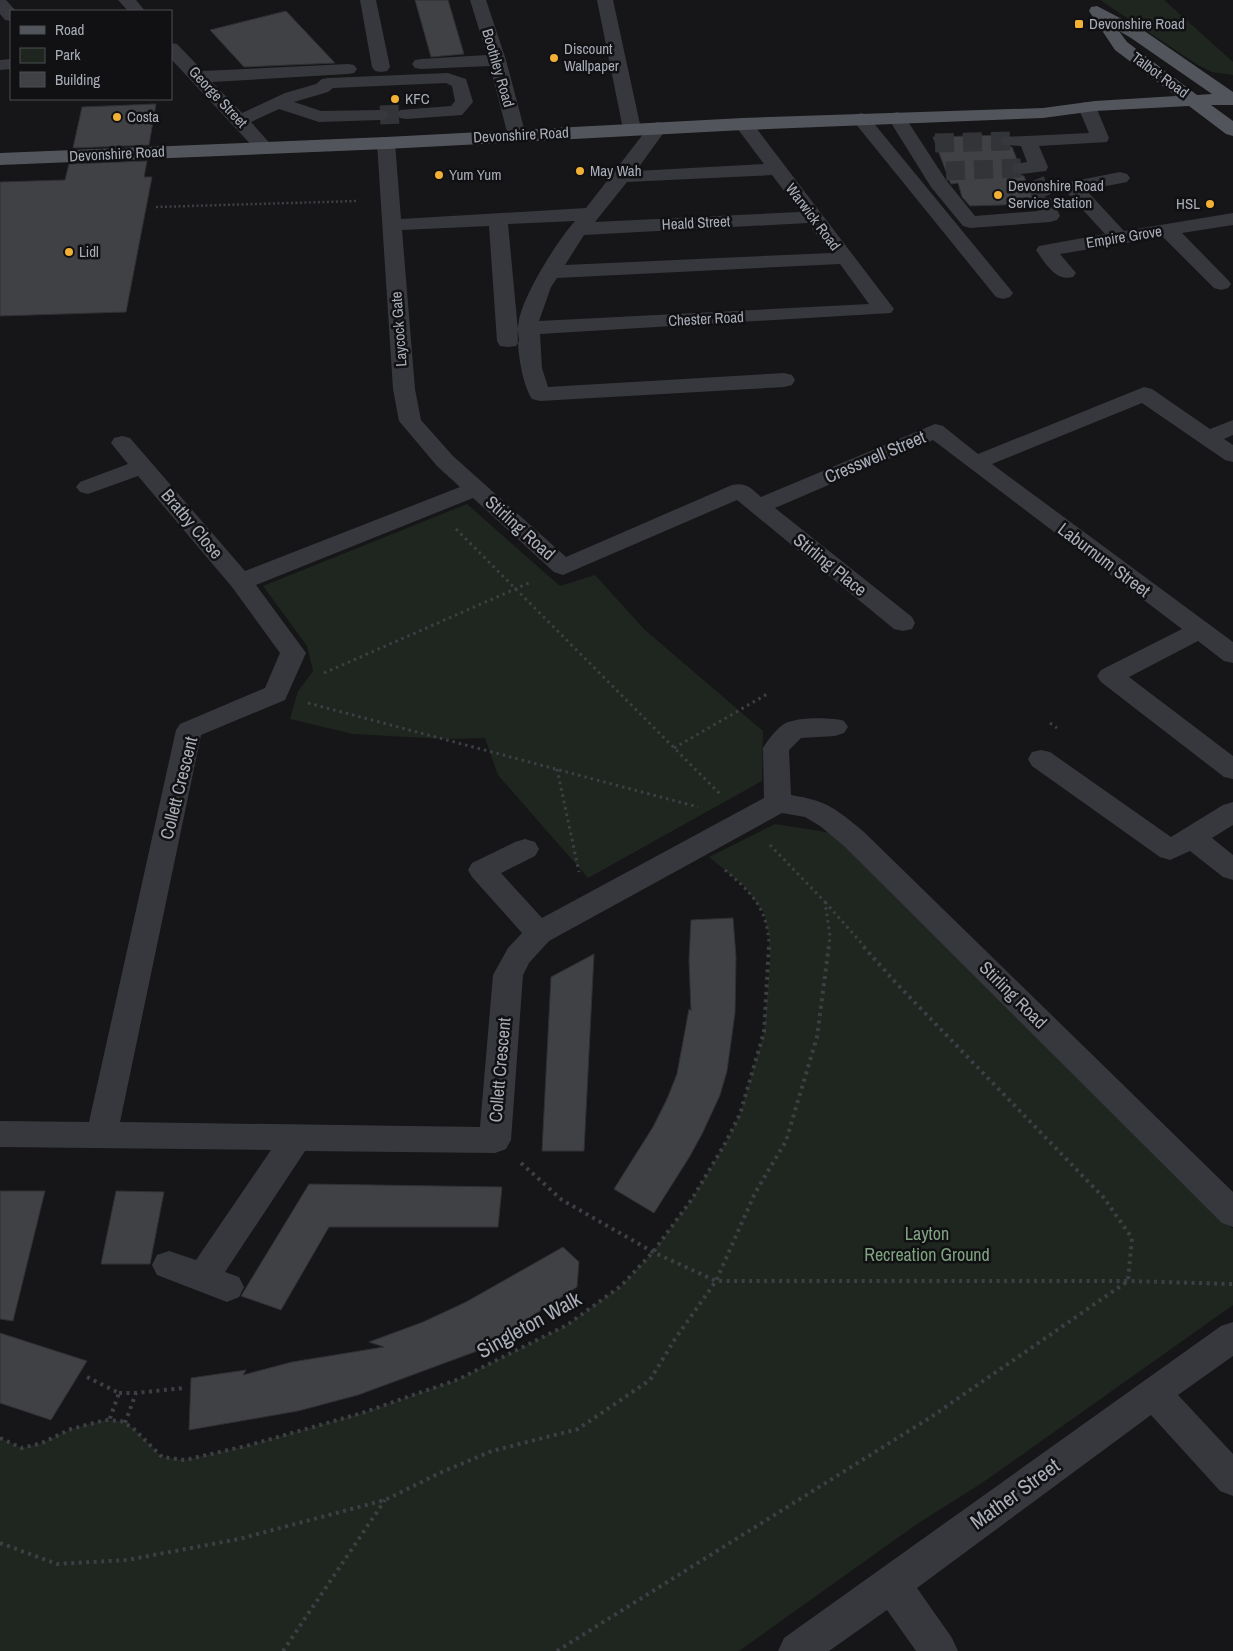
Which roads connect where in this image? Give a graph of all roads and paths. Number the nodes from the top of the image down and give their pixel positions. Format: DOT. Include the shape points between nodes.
graph roads {
  1 [pos="126,0"];
  2 [pos="368,0"];
  3 [pos="478,0"];
  4 [pos="605,0"];
  5 [pos="1083,0"];
  6 [pos="0,3"];
  7 [pos="136,10"];
  8 [pos="1097,11"];
  9 [pos="10,15"];
  10 [pos="174,53"];
  11 [pos="497,60"];
  12 [pos="381,67"];
  13 [pos="200,77"];
  14 [pos="284,100"];
  15 [pos="1194,100"];
  16 [pos="1233,103"];
  17 [pos="1090,113"];
  18 [pos="406,114"];
  19 [pos="1213,114"];
  20 [pos="380,115"];
  21 [pos="897,118"];
  22 [pos="861,119"];
  23 [pos="239,121"];
  24 [pos="743,124"];
  25 [pos="658,128"];
  26 [pos="632,129"];
  27 [pos="1233,130"];
  28 [pos="517,136"];
  29 [pos="386,142"];
  30 [pos="264,147"];
  31 [pos="1025,158"];
  32 [pos="0,159"];
  33 [pos="777,169"];
  34 [pos="622,177"];
  35 [pos="1120,178"];
  36 [pos="390,200"];
  37 [pos="1044,204"];
  38 [pos="156,207"];
  39 [pos="813,217"];
  40 [pos="498,219"];
  41 [pos="1233,220"];
  42 [pos="585,221"];
  43 [pos="392,225"];
  44 [pos="1168,230"];
  45 [pos="1119,238"];
  46 [pos="845,258"];
  47 [pos="550,272"];
  48 [pos="1066,273"];
  49 [pos="1222,284"];
  50 [pos="1003,293"];
  51 [pos="884,309"];
  52 [pos="529,328"];
  53 [pos="508,341"];
  54 [pos="784,380"];
  55 [pos="1233,427"];
  56 [pos="1208,438"];
  57 [pos="122,443"];
  58 [pos="1233,455"];
  59 [pos="976,463"];
  60 [pos="143,466"];
  61 [pos="88,487"];
  62 [pos="476,489"];
  63 [pos="434,506"];
  64 [pos="758,506"];
  65 [pos="564,567"];
  66 [pos="240,582"];
  67 [pos="515,588"];
  68 [pos="903,623"];
  69 [pos="1198,630"];
  70 [pos="1233,655"];
  71 [pos="276,694"];
  72 [pos="769,694"];
  73 [pos="835,727"];
  74 [pos="674,748"];
  75 [pos="1041,759"];
  76 [pos="557,770"];
  77 [pos="1233,770"];
  78 [pos="778,803"];
  79 [pos="1233,812"];
  80 [pos="747,820"];
  81 [pos="1192,837"];
  82 [pos="698,847"];
  83 [pos="525,849"];
  84 [pos="1233,870"];
  85 [pos="824,902"];
  86 [pos="587,907"];
  87 [pos="539,933"];
  88 [pos="0,1134"];
  89 [pos="102,1135"];
  90 [pos="297,1137"];
  91 [pos="495,1140"];
  92 [pos="1233,1213"];
  93 [pos="652,1252"];
  94 [pos="169,1265"];
  95 [pos="716,1281"];
  96 [pos="1128,1281"];
  97 [pos="1233,1284"];
  98 [pos="1233,1337"];
  99 [pos="87,1376"];
  100 [pos="184,1388"];
  101 [pos="119,1393"];
  102 [pos="1153,1393"];
  103 [pos="136,1394"];
  104 [pos="110,1421"];
  105 [pos="125,1423"];
  106 [pos="0,1438"];
  107 [pos="1233,1479"];
  108 [pos="385,1500"];
  109 [pos="0,1543"];
  110 [pos="892,1585"];
  111 [pos="283,1651"];
  112 [pos="557,1651"];
  113 [pos="797,1651"];
  114 [pos="939,1651"];
  1 -- 7 [label="street"];
  2 -- 12 [label="street"];
  3 -- 11 [label="street, Boothley Road"];
  4 -- 26 [label="street"];
  5 -- 8 [label="main road, Talbot Road"];
  6 -- 9 [label="street"];
  8 -- 15 [label="main road, Talbot Road" via="1121,46"];
  8 -- 16 [label="main road, Talbot Road" via="1137,34"];
  10 -- 13 [label="street, George Street"];
  11 -- 12 [label="street"];
  11 -- 28 [label="street, Boothley Road"];
  12 -- 13 [label="street"];
  13 -- 23 [label="street, George Street"];
  14 -- 18 [label="street" via="322,88 328,83 448,78 460,83 464,102 456,111"];
  14 -- 20 [label="street" via="319,117"];
  14 -- 23 [label="street"];
  15 -- 16 [label="main road, Devonshire Road"];
  15 -- 17 [label="main road, Devonshire Road"];
  15 -- 19 [label="main road, Talbot Road"];
  16 -- 19 [label="main road, Devonshire Road"];
  17 -- 19 [label="main road, Devonshire Road"];
  17 -- 21 [label="main road, Devonshire Road" via="1065,118 1043,113"];
  17 -- 31 [label="street" via="1100,138"];
  19 -- 27 [label="main road, Talbot Road"];
  21 -- 22 [label="main road, Devonshire Road"];
  21 -- 37 [label="street" via="931,157 970,222 1050,216"];
  22 -- 24 [label="main road, Devonshire Road"];
  22 -- 50 [label="street"];
  23 -- 30 [label="street, George Street"];
  24 -- 25 [label="main road, Devonshire Road"];
  24 -- 33 [label="street, Warwick Road"];
  25 -- 26 [label="main road, Devonshire Road"];
  25 -- 34 [label="street"];
  26 -- 28 [label="main road, Devonshire Road"];
  28 -- 29 [label="main road, Devonshire Road"];
  29 -- 30 [label="main road, Devonshire Road"];
  29 -- 36 [label="street, Laycock Gate"];
  30 -- 32 [label="main road, Devonshire Road"];
  33 -- 34 [label="street"];
  33 -- 39 [label="street, Warwick Road"];
  34 -- 42 [label="street"];
  35 -- 45 [label="street" via="1072,187"];
  36 -- 38 [label="path"];
  36 -- 43 [label="street, Laycock Gate"];
  39 -- 42 [label="street, Heald Street"];
  39 -- 46 [label="street, Warwick Road"];
  40 -- 42 [label="street, Heald Street"];
  40 -- 43 [label="street, Heald Street"];
  40 -- 53 [label="street"];
  41 -- 44 [label="street, Empire Grove"];
  42 -- 47 [label="street"];
  43 -- 62 [label="street, Laycock Gate" via="404,389 410,422"];
  44 -- 45 [label="street, Empire Grove"];
  44 -- 49 [label="street"];
  45 -- 48 [label="street, Empire Grove" via="1046,250"];
  46 -- 47 [label="street"];
  46 -- 51 [label="street, Warwick Road"];
  47 -- 52 [label="street" via="541,287"];
  51 -- 52 [label="street, Chester Road"];
  52 -- 54 [label="street" via="531,368 540,394"];
  55 -- 56 [label="street"];
  56 -- 58 [label="street"];
  56 -- 59 [label="street" via="1144,394"];
  57 -- 60 [label="street, Bratby Close"];
  59 -- 64 [label="street, Cresswell Street" via="935,431"];
  59 -- 69 [label="street, Laburnum Street"];
  60 -- 61 [label="street"];
  60 -- 66 [label="street, Bratby Close"];
  62 -- 63 [label="street"];
  62 -- 65 [label="street, Stirling Road"];
  63 -- 66 [label="street"];
  63 -- 67 [label="path"];
  64 -- 65 [label="street" via="740,490"];
  64 -- 68 [label="street, Stirling Place"];
  65 -- 67 [label="path"];
  66 -- 71 [label="street" via="293,653"];
  67 -- 71 [label="path"];
  67 -- 74 [label="path"];
  69 -- 70 [label="street, Laburnum Street"];
  69 -- 77 [label="street" via="1110,676"];
  71 -- 76 [label="path"];
  71 -- 89 [label="street, Collett Crescent" via="189,730"];
  72 -- 74 [label="path"];
  73 -- 78 [label="street" via="794,730 776,748"];
  74 -- 80 [label="path"];
  75 -- 81 [label="street" via="1170,850"];
  76 -- 80 [label="path"];
  76 -- 86 [label="path"];
  78 -- 80 [label="street, Collett Crescent"];
  78 -- 92 [label="street, Stirling Road" via="812,808 854,839"];
  79 -- 81 [label="street"];
  80 -- 82 [label="street, Collett Crescent"];
  80 -- 85 [label="path"];
  81 -- 84 [label="street"];
  82 -- 86 [label="street, Collett Crescent"];
  82 -- 93 [label="path, Singleton Walk" via="744,886 764,912 770,936 770,958 764,1032 740,1114 692,1199"];
  83 -- 87 [label="street" via="482,870"];
  85 -- 95 [label="path" via="830,936 817,1037 786,1142 755,1193"];
  85 -- 96 [label="path" via="896,984 1104,1198 1132,1238"];
  86 -- 87 [label="street, Collett Crescent"];
  87 -- 91 [label="street, Collett Crescent" via="518,956 508,975"];
  88 -- 89 [label="street, Collett Crescent"];
  89 -- 90 [label="street, Collett Crescent"];
  90 -- 91 [label="street, Collett Crescent"];
  90 -- 94 [label="street" via="215,1282"];
  91 -- 93 [label="path" via="562,1200"];
  93 -- 95 [label="path"];
  93 -- 105 [label="path, Singleton Walk" via="621,1286 567,1325 459,1379 362,1413 185,1460 162,1457"];
  95 -- 96 [label="path"];
  95 -- 108 [label="path" via="650,1380 578,1429 492,1451"];
  96 -- 97 [label="path"];
  96 -- 112 [label="path" via="931,1417"];
  98 -- 102 [label="street, Mather Street"];
  99 -- 101 [label="path"];
  100 -- 103 [label="path"];
  101 -- 103 [label="path"];
  101 -- 104 [label="path"];
  102 -- 107 [label="street"];
  102 -- 110 [label="street, Mather Street"];
  103 -- 105 [label="path"];
  104 -- 105 [label="path"];
  104 -- 106 [label="path" via="71,1428 42,1443 22,1448"];
  108 -- 109 [label="path" via="239,1539 127,1560 57,1564"];
  108 -- 111 [label="path"];
  110 -- 113 [label="street, Mather Street"];
  110 -- 114 [label="street"];
}
